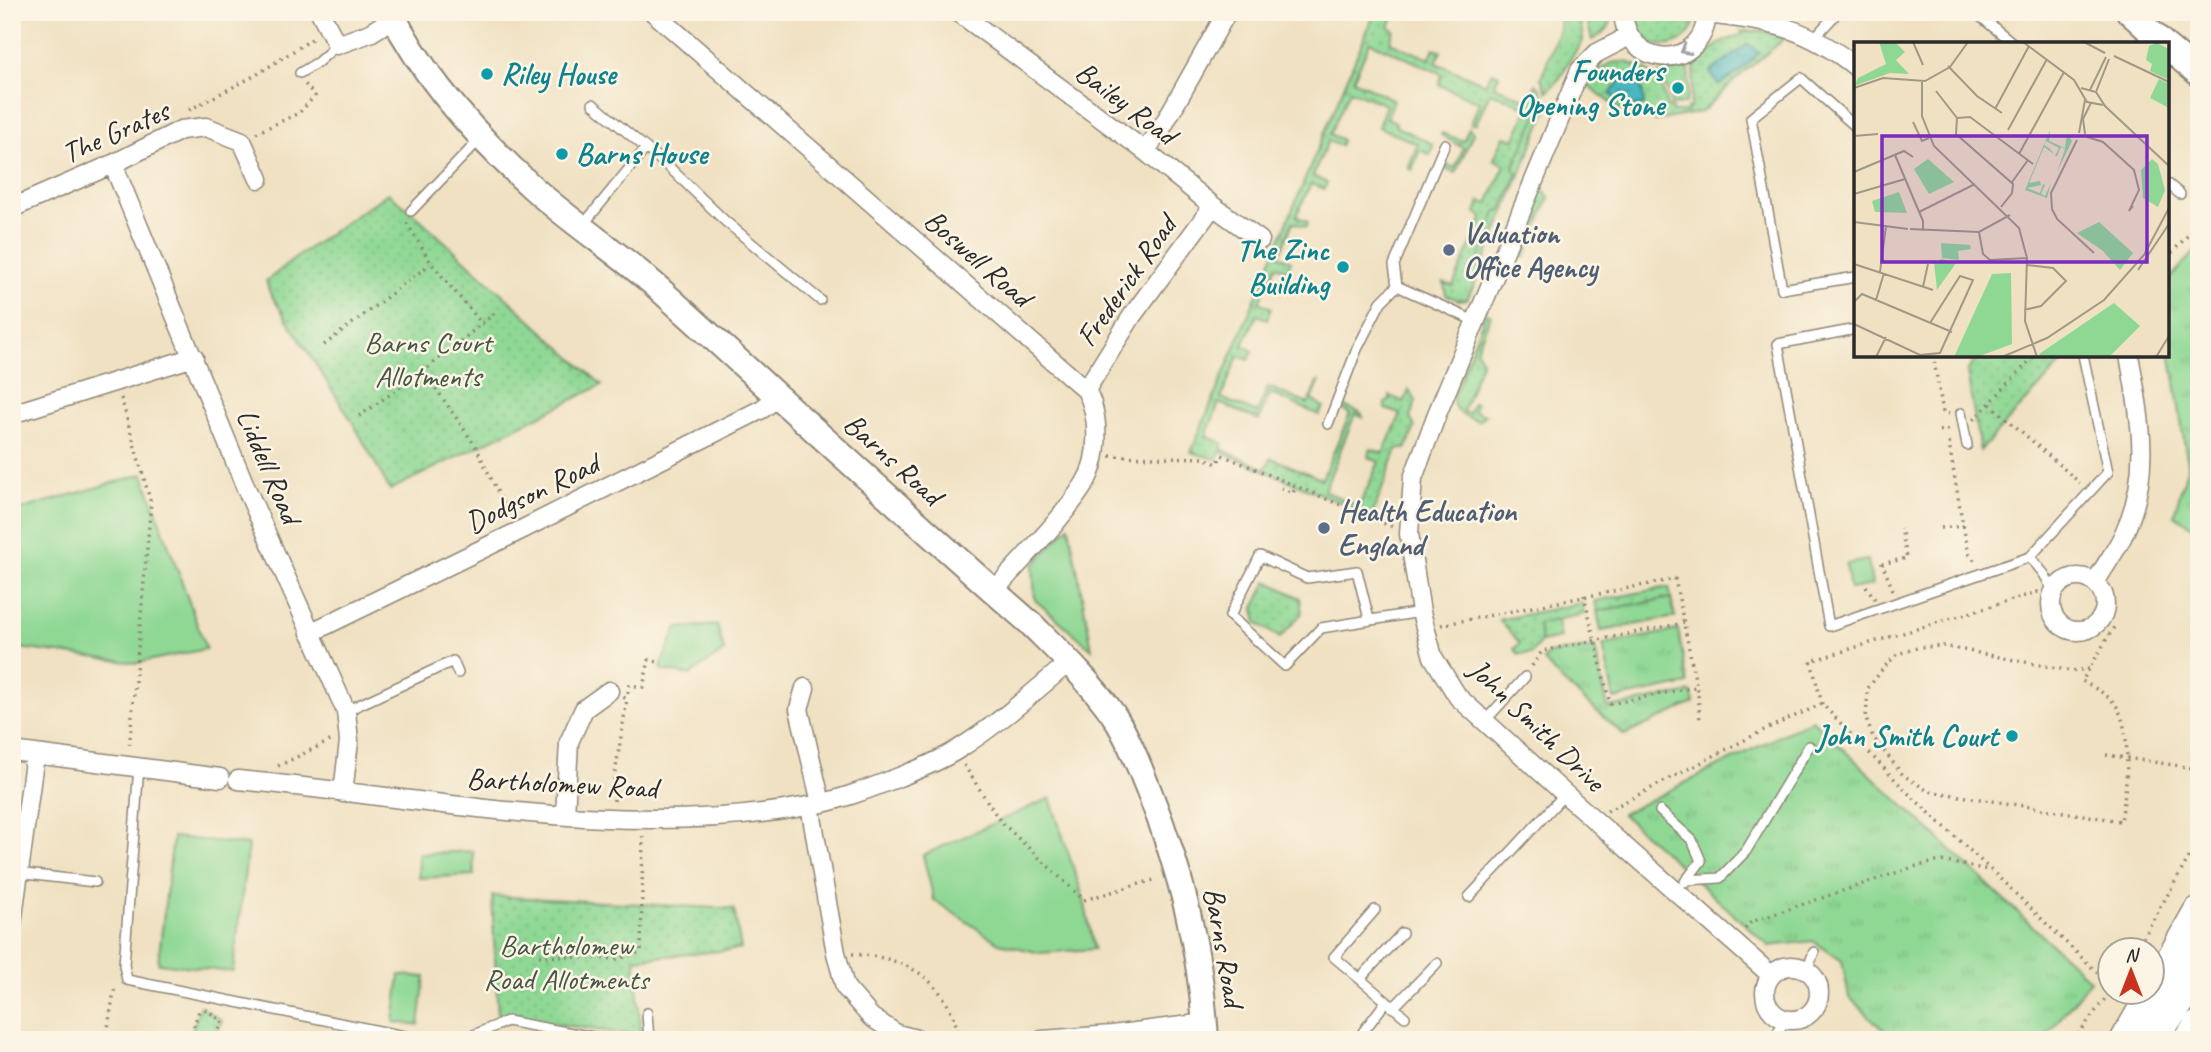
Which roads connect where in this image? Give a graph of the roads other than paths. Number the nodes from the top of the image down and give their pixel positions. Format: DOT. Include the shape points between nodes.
graph roads {
  1 [pos="320,12"];
  2 [pos="653,12"];
  3 [pos="958,12"];
  4 [pos="1227,12"];
  5 [pos="1623,12"];
  6 [pos="1838,12"];
  7 [pos="1975,12"];
  8 [pos="2129,12"];
  9 [pos="1707,13"];
  10 [pos="392,15"];
  11 [pos="1627,34"];
  12 [pos="1814,38"];
  13 [pos="2012,42"];
  14 [pos="2163,42"];
  15 [pos="337,45"];
  16 [pos="2169,48"];
  17 [pos="1854,66"];
  18 [pos="300,73"];
  19 [pos="2199,74"];
  20 [pos="593,104"];
  21 [pos="1854,125"];
  22 [pos="482,138"];
  23 [pos="1445,144"];
  24 [pos="646,148"];
  25 [pos="1145,151"];
  26 [pos="113,164"];
  27 [pos="259,179"];
  28 [pos="2169,185"];
  29 [pos="2180,194"];
  30 [pos="1213,206"];
  31 [pos="12,208"];
  32 [pos="411,211"];
  33 [pos="582,227"];
  34 [pos="1259,240"];
  35 [pos="1854,277"];
  36 [pos="1397,286"];
  37 [pos="820,300"];
  38 [pos="1477,322"];
  39 [pos="1854,329"];
  40 [pos="194,357"];
  41 [pos="2083,357"];
  42 [pos="2129,357"];
  43 [pos="1086,390"];
  44 [pos="777,398"];
  45 [pos="1961,413"];
  46 [pos="12,414"];
  47 [pos="1328,424"];
  48 [pos="1967,445"];
  49 [pos="2030,557"];
  50 [pos="2095,583"];
  51 [pos="994,591"];
  52 [pos="2053,594"];
  53 [pos="1369,619"];
  54 [pos="1423,620"];
  55 [pos="310,633"];
  56 [pos="1069,662"];
  57 [pos="458,673"];
  58 [pos="1525,677"];
  59 [pos="805,688"];
  60 [pos="609,691"];
  61 [pos="346,711"];
  62 [pos="1484,722"];
  63 [pos="1810,746"];
  64 [pos="12,751"];
  65 [pos="35,754"];
  66 [pos="134,766"];
  67 [pos="343,793"];
  68 [pos="1565,794"];
  69 [pos="815,805"];
  70 [pos="1660,811"];
  71 [pos="565,815"];
  72 [pos="16,873"];
  73 [pos="95,882"];
  74 [pos="1681,885"];
  75 [pos="1469,897"];
  76 [pos="1375,910"];
  77 [pos="2199,912"];
  78 [pos="12,923"];
  79 [pos="1402,933"];
  80 [pos="1814,952"];
  81 [pos="1437,962"];
  82 [pos="2199,969"];
  83 [pos="1807,970"];
  84 [pos="1771,975"];
  85 [pos="1360,979"];
  86 [pos="1389,1006"];
  87 [pos="647,1013"];
  88 [pos="1405,1017"];
  89 [pos="1783,1020"];
  90 [pos="2199,1027"];
  91 [pos="1206,1031"];
  92 [pos="1112,1037"];
  93 [pos="424,1040"];
  94 [pos="462,1040"];
  95 [pos="609,1040"];
  96 [pos="649,1040"];
  97 [pos="920,1040"];
  98 [pos="1042,1040"];
  99 [pos="1360,1040"];
  100 [pos="1773,1040"];
  101 [pos="2127,1040"];
  102 [pos="2149,1040"];
  103 [pos="2191,1040"];
  1 -- 15 [label="street"];
  2 -- 43 [label="street, Boswell Road"];
  3 -- 25 [label="street, Bailey Road"];
  4 -- 25 [label="street"];
  5 -- 11 [label="street"];
  6 -- 12 [label="lane"];
  7 -- 13 [label="lane"];
  8 -- 14 [label="street"];
  9 -- 11 [label="street, one-way" via="1698,43 1677,56 1641,50"];
  9 -- 12 [label="street" via="1775,24"];
  10 -- 15 [label="street" via="370,33"];
  10 -- 22 [label="street, Barns Road" via="436,85"];
  11 -- 38 [label="street, John Smith Drive" via="1580,70"];
  12 -- 17 [label="street"];
  15 -- 18 [label="lane"];
  16 -- 19 [label="street"];
  20 -- 24 [label="lane"];
  21 -- 35 [label="lane" via="1801,78 1751,118 1782,289"];
  22 -- 32 [label="lane"];
  22 -- 33 [label="street, Barns Road" via="534,189"];
  23 -- 36 [label="lane" via="1394,265"];
  24 -- 33 [label="lane"];
  24 -- 37 [label="lane"];
  25 -- 30 [label="street, Bailey Road"];
  26 -- 27 [label="street, The Grates" via="181,131 206,127 242,141"];
  26 -- 31 [label="street, The Grates"];
  26 -- 40 [label="street, Liddell Road"];
  28 -- 29 [label="lane"];
  30 -- 34 [label="street, Bailey Road"];
  30 -- 43 [label="street, Frederick Road" via="1132,316"];
  33 -- 44 [label="street, Barns Road" via="654,285"];
  36 -- 38 [label="lane"];
  36 -- 47 [label="lane" via="1381,302 1363,337"];
  38 -- 54 [label="street, John Smith Drive" via="1413,478 1409,534"];
  39 -- 49 [label="lane" via="1778,344 1829,625"];
  40 -- 46 [label="street"];
  40 -- 55 [label="street, Liddell Road"];
  41 -- 49 [label="lane" via="2108,472"];
  42 -- 50 [label="street" via="2143,457 2138,496 2125,533"];
  43 -- 51 [label="street" via="1093,403 1096,431 1086,482"];
  44 -- 51 [label="street, Barns Road"];
  44 -- 55 [label="street, Dodgson Road"];
  45 -- 48 [label="lane"];
  49 -- 52 [label="lane"];
  50 -- 52 [label="street" via="2072,578"];
  50 -- 52 [label="street" via="2106,603 2105,612 2089,630 2063,627 2052,610"];
  51 -- 56 [label="street, Barns Road"];
  53 -- 53 [label="lane" via="1321,628 1285,666 1230,616 1260,556 1307,578 1357,571"];
  53 -- 54 [label="lane"];
  54 -- 62 [label="street, John Smith Drive" via="1433,657 1458,697"];
  55 -- 61 [label="street, Liddell Road"];
  56 -- 69 [label="street, Bartholomew Road" via="956,751 870,788"];
  56 -- 91 [label="street, Barns Road" via="1114,716 1139,765 1178,873 1197,945"];
  57 -- 61 [label="lane" via="453,661"];
  58 -- 62 [label="lane"];
  59 -- 69 [label="street" via="799,709"];
  60 -- 71 [label="street" via="584,709 569,742"];
  61 -- 67 [label="street, Liddell Road" via="349,732"];
  62 -- 68 [label="street, John Smith Drive"];
  63 -- 74 [label="lane" via="1746,851 1720,878"];
  64 -- 65 [label="street, Bartholomew Road"];
  65 -- 66 [label="street, Bartholomew Road"];
  65 -- 72 [label="street"];
  66 -- 67 [label="street, Bartholomew Road"];
  66 -- 93 [label="lane" via="127,980"];
  67 -- 71 [label="street, Bartholomew Road"];
  68 -- 74 [label="street, John Smith Drive"];
  68 -- 75 [label="lane"];
  69 -- 71 [label="street, Bartholomew Road" via="734,817"];
  69 -- 97 [label="street" via="845,987 871,1017 897,1034"];
  70 -- 74 [label="lane" via="1692,840 1701,861"];
  72 -- 73 [label="lane"];
  72 -- 78 [label="street"];
  74 -- 84 [label="street, John Smith Drive"];
  76 -- 85 [label="lane" via="1334,957"];
  77 -- 101 [label="highway"];
  79 -- 85 [label="lane"];
  80 -- 83 [label="lane"];
  81 -- 86 [label="lane"];
  82 -- 102 [label="highway"];
  83 -- 84 [label="street" via="1788,966"];
  83 -- 89 [label="street" via="1819,985 1818,1003 1806,1017"];
  84 -- 89 [label="street" via="1766,985 1767,1003"];
  85 -- 86 [label="lane"];
  86 -- 88 [label="lane"];
  86 -- 99 [label="lane"];
  87 -- 96 [label="lane"];
  89 -- 100 [label="lane"];
  90 -- 103 [label="highway"];
  91 -- 92 [label="street"];
  92 -- 98 [label="street"];
  94 -- 95 [label="lane" via="507,1021"];
}
